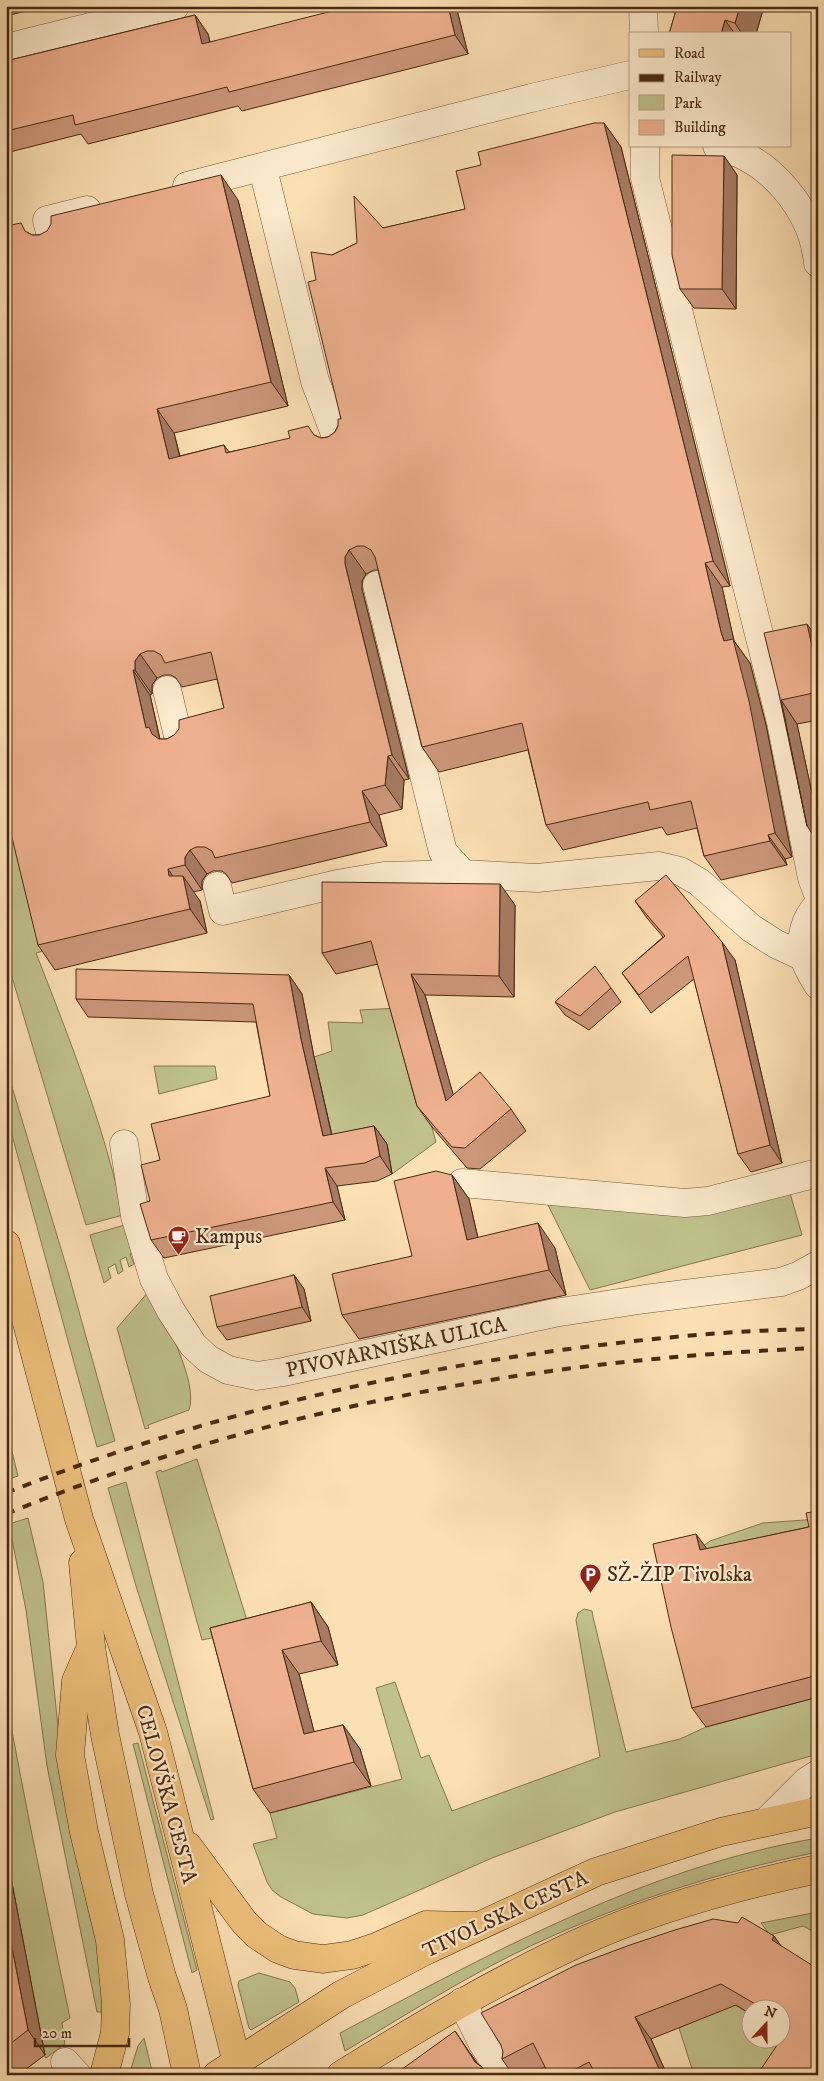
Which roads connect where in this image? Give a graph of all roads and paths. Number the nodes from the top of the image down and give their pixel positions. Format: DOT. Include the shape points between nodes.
graph roads {
  1 [pos="175,6"];
  2 [pos="643,6"];
  3 [pos="644,32"];
  4 [pos="6,48"];
  5 [pos="629,76"];
  6 [pos="645,148"];
  7 [pos="724,148"];
  8 [pos="263,169"];
  9 [pos="160,193"];
  10 [pos="112,204"];
  11 [pos="53,244"];
  12 [pos="818,263"];
  13 [pos="340,447"];
  14 [pos="377,585"];
  15 [pos="167,690"];
  16 [pos="182,748"];
  17 [pos="463,874"];
  18 [pos="217,886"];
  19 [pos="818,894"];
  20 [pos="818,905"];
  21 [pos="804,957"];
  22 [pos="818,986"];
  23 [pos="124,1144"];
  24 [pos="818,1173"];
  25 [pos="462,1183"];
  26 [pos="6,1244"];
  27 [pos="818,1265"];
  28 [pos="79,1519"];
  29 [pos="91,1647"];
  30 [pos="818,1774"];
  31 [pos="818,1811"];
  32 [pos="768,1820"];
  33 [pos="180,1835"];
  34 [pos="818,1869"];
  35 [pos="481,1926"];
  36 [pos="462,2002"];
  37 [pos="231,2070"];
  38 [pos="104,2075"];
  39 [pos="187,2075"];
  40 [pos="341,2075"];
  41 [pos="503,2075"];
  1 -- 4 [label="street"];
  2 -- 3 [label="street"];
  5 -- 8 [label="street" via="531,98"];
  6 -- 19 [label="street" via="644,178 781,722 812,878"];
  7 -- 12 [label="street" via="747,156 762,167 791,197 811,230"];
  8 -- 9 [label="street"];
  8 -- 13 [label="street" via="315,381"];
  10 -- 11 [label="street" via="47,220"];
  14 -- 17 [label="street" via="443,852"];
  15 -- 16 [label="street"];
  17 -- 18 [label="street" via="384,876 223,911"];
  17 -- 21 [label="street" via="537,878 659,866 680,871 699,882 751,928"];
  20 -- 21 [label="street" via="811,912 802,936"];
  21 -- 22 [label="street"];
  23 -- 27 [label="street, PIVOVARNIŠKA ULICA" via="135,1216 143,1245 154,1279 171,1312 194,1346 208,1359 228,1370 257,1376 331,1363 554,1313 781,1282"];
  24 -- 25 [label="street" via="708,1201 685,1202"];
  26 -- 28 [label="main road, CELOVŠKA CESTA"];
  28 -- 29 [label="main road, CELOVŠKA CESTA"];
  28 -- 33 [label="main road, CELOVŠKA CESTA" via="153,1732"];
  29 -- 38 [label="main road" via="76,1681 70,1755 84,1832 110,1940 116,2004 115,2032"];
  29 -- 39 [label="main road, CELOVŠKA CESTA" via="105,1735 139,1894 173,2009"];
  30 -- 32 [label="street"];
  31 -- 32 [label="main road, TIVOLSKA CESTA"];
  32 -- 35 [label="main road, TIVOLSKA CESTA" via="596,1872"];
  33 -- 35 [label="main road" via="244,1922 278,1949 294,1955 323,1959 352,1955 426,1925"];
  33 -- 37 [label="main road, CELOVŠKA CESTA"];
  34 -- 36 [label="main road" via="724,1892 630,1922 568,1948"];
  35 -- 37 [label="main road, TIVOLSKA CESTA" via="341,1995"];
  36 -- 40 [label="main road"];
  36 -- 41 [label="street"];
}
